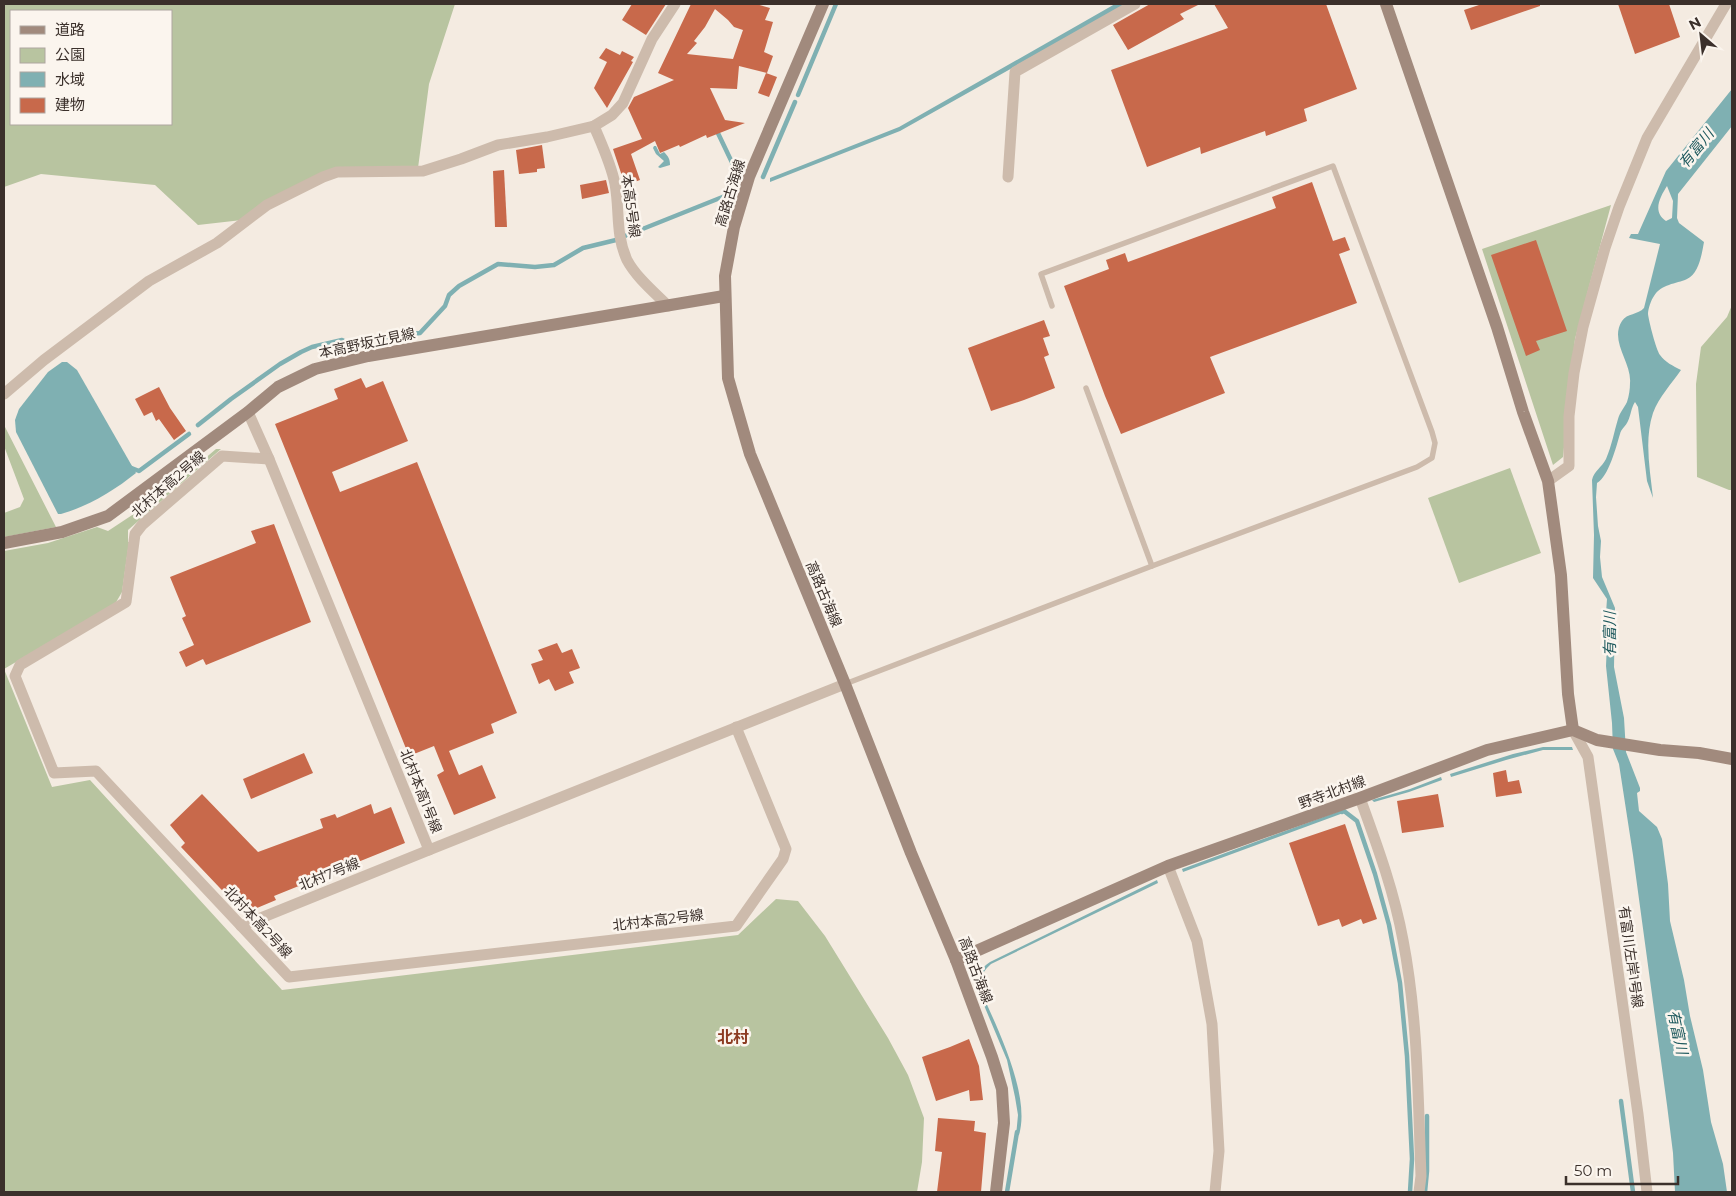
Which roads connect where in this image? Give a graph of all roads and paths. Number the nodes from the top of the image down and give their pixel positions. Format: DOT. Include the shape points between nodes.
graph roads {
  1 [pos="676,4"];
  2 [pos="823,4"];
  3 [pos="1136,4"];
  4 [pos="1386,4"];
  5 [pos="1726,4"];
  6 [pos="594,126"];
  7 [pos="1008,177"];
  8 [pos="724,296"];
  9 [pos="668,306"];
  10 [pos="1052,306"];
  11 [pos="1086,388"];
  12 [pos="4,394"];
  13 [pos="248,412"];
  14 [pos="269,459"];
  15 [pos="1548,480"];
  16 [pos="4,543"];
  17 [pos="1152,566"];
  18 [pos="845,684"];
  19 [pos="736,727"];
  20 [pos="1573,730"];
  21 [pos="1732,759"];
  22 [pos="1360,798"];
  23 [pos="429,850"];
  24 [pos="1168,866"];
  25 [pos="241,926"];
  26 [pos="956,960"];
  27 [pos="996,1192"];
  28 [pos="1215,1192"];
  29 [pos="1419,1192"];
  30 [pos="1647,1192"];
  1 -- 6 [label="street" via="652,39 622,103 612,115"];
  2 -- 8 [label="street, 高路古海線" via="749,177 734,228 724,276"];
  3 -- 7 [label="street" via="1015,72"];
  4 -- 15 [label="street"];
  5 -- 15 [label="street" via="1647,138 1619,207 1583,327 1569,416 1568,466"];
  6 -- 9 [label="street, 本高5号線" via="615,186 621,246 640,278"];
  6 -- 12 [label="street" via="498,145 423,171 337,172 323,177 268,205 217,243 149,281"];
  8 -- 9 [label="street, 本高野坂立見線"];
  8 -- 18 [label="street, 高路古海線" via="728,378 750,454"];
  9 -- 13 [label="street, 本高野坂立見線" via="368,356 315,369 278,387"];
  10 -- 17 [label="lane" via="1041,274 1332,166 1432,432 1432,458 1417,467"];
  11 -- 17 [label="lane"];
  13 -- 14 [label="street, 北村本高1号線"];
  13 -- 16 [label="street, 本高野坂立見線" via="108,516 62,532"];
  14 -- 23 [label="street, 北村本高1号線"];
  14 -- 25 [label="street, 北村本高2号線" via="222,456 135,534 126,602 20,666 15,676 54,774 96,771"];
  15 -- 20 [label="street" via="1561,575"];
  17 -- 18 [label="lane"];
  18 -- 19 [label="street, 北村本高1号線"];
  18 -- 26 [label="street, 高路古海線"];
  19 -- 23 [label="street, 北村本高1号線"];
  19 -- 25 [label="street, 北村本高2号線" via="786,849 783,859 736,926 289,977"];
  20 -- 21 [label="street" via="1597,740"];
  20 -- 22 [label="street, 野寺北村線" via="1487,750"];
  20 -- 30 [label="street, 有富川左岸1号線" via="1588,757"];
  22 -- 24 [label="street, 野寺北村線"];
  22 -- 29 [label="street" via="1390,880 1404,941 1417,1073"];
  23 -- 25 [label="street, 北村7号線"];
  24 -- 26 [label="street, 野寺北村線"];
  24 -- 28 [label="street" via="1197,941 1212,1024 1219,1150"];
  26 -- 27 [label="street, 高路古海線" via="1002,1088 1004,1123"];
}
